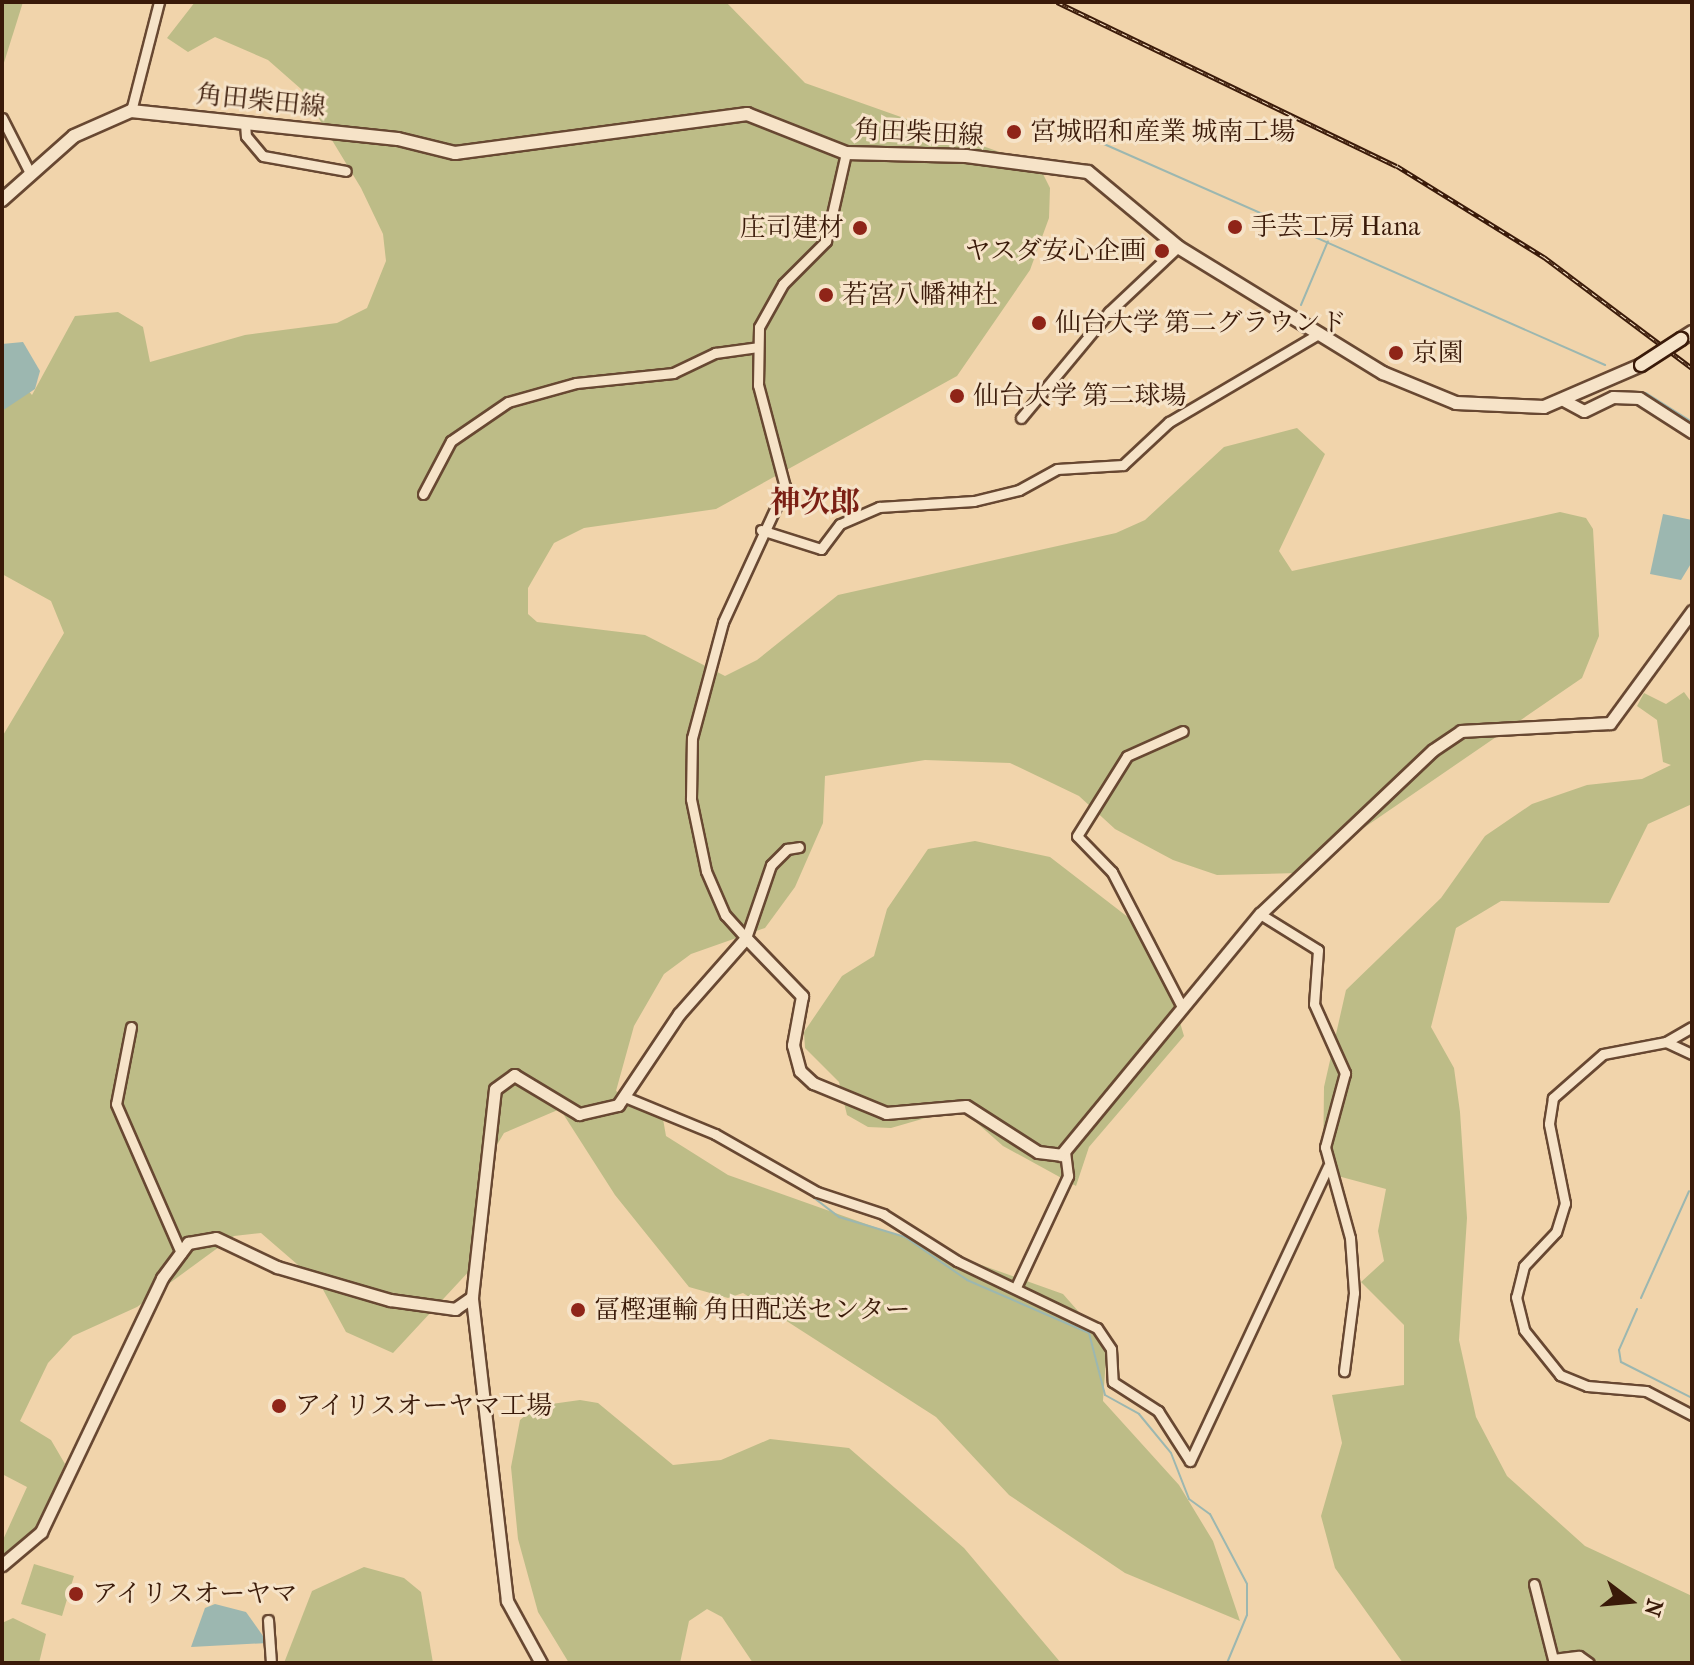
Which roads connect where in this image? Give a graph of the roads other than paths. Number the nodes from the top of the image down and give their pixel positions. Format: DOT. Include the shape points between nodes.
graph roads {
  1 [pos="159,2"];
  2 [pos="131,111"];
  3 [pos="2,118"];
  4 [pos="245,123"];
  5 [pos="846,153"];
  6 [pos="346,171"];
  7 [pos="30,173"];
  8 [pos="2,200"];
  9 [pos="1178,247"];
  10 [pos="1320,333"];
  11 [pos="1687,336"];
  12 [pos="758,347"];
  13 [pos="1565,401"];
  14 [pos="1021,418"];
  15 [pos="1692,432"];
  16 [pos="423,494"];
  17 [pos="761,530"];
  18 [pos="1692,611"];
  19 [pos="1183,731"];
  20 [pos="799,847"];
  21 [pos="1260,914"];
  22 [pos="746,938"];
  23 [pos="1181,1005"];
  24 [pos="131,1027"];
  25 [pos="1692,1027"];
  26 [pos="1666,1042"];
  27 [pos="1692,1054"];
  28 [pos="625,1097"];
  29 [pos="1065,1153"];
  30 [pos="1328,1167"];
  31 [pos="181,1253"];
  32 [pos="1016,1287"];
  33 [pos="472,1297"];
  34 [pos="1344,1371"];
  35 [pos="1692,1415"];
  36 [pos="2,1565"];
  37 [pos="1534,1584"];
  38 [pos="268,1620"];
  39 [pos="271,1663"];
  40 [pos="541,1663"];
  41 [pos="1589,1663"];
  1 -- 2 [label="street"];
  2 -- 4 [label="main road, 角田柴田線"];
  2 -- 7 [label="main road, 角田柴田線" via="74,136"];
  3 -- 7 [label="street"];
  4 -- 5 [label="main road, 角田柴田線" via="398,139 455,153 747,114"];
  4 -- 6 [label="street" via="246,136 263,156"];
  5 -- 9 [label="main road, 角田柴田線" via="1072,167 1100,180"];
  5 -- 12 [label="street" via="831,231 774,295"];
  7 -- 8 [label="main road, 角田柴田線"];
  9 -- 10 [label="main road, 角田柴田線"];
  9 -- 14 [label="street" via="1109,312"];
  10 -- 13 [label="main road, 角田柴田線" via="1400,382 1456,403 1502,409"];
  10 -- 17 [label="street" via="1169,422 1123,465 1057,469 1011,493 974,501 879,507 840,524 821,549"];
  11 -- 13 [label="main road, 角田柴田線, bridge"];
  12 -- 16 [label="street" via="715,353 673,373 576,383 508,402 451,441"];
  12 -- 17 [label="street" via="758,385 785,487"];
  13 -- 15 [label="street" via="1584,411 1613,397 1639,398"];
  17 -- 22 [label="street" via="698,703 690,781 706,871 725,915"];
  18 -- 21 [label="street" via="1610,723 1453,735"];
  19 -- 23 [label="street" via="1127,756 1077,836 1112,872"];
  20 -- 22 [label="street" via="787,849 771,865"];
  21 -- 23 [label="street"];
  21 -- 30 [label="street" via="1319,954 1315,1009 1345,1073 1326,1137"];
  22 -- 28 [label="street" via="679,1014"];
  22 -- 29 [label="street" via="796,985 803,1013 795,1017 794,1054 800,1071 826,1091 886,1113 966,1106 1038,1152"];
  23 -- 29 [label="street"];
  24 -- 31 [label="street" via="118,1079 119,1119"];
  25 -- 26 [label="street"];
  26 -- 27 [label="street"];
  26 -- 35 [label="street" via="1603,1054 1553,1098 1549,1124 1565,1203 1556,1232 1524,1266 1516,1297 1524,1330 1560,1375 1587,1386 1646,1391"];
  28 -- 32 [label="street" via="715,1134 817,1192 883,1214"];
  28 -- 33 [label="street" via="601,1113 579,1114 514,1075 495,1089"];
  29 -- 32 [label="street" via="1068,1176"];
  30 -- 32 [label="street" via="1190,1461 1158,1411 1113,1382 1111,1349 1097,1328"];
  30 -- 34 [label="street" via="1350,1238 1354,1293"];
  31 -- 33 [label="street" via="198,1239 216,1238 277,1267 390,1300 455,1309"];
  31 -- 36 [label="street" via="162,1278 41,1532"];
  33 -- 40 [label="street" via="507,1601"];
  37 -- 41 [label="street" via="1553,1659 1579,1656"];
  38 -- 39 [label="street"];
}
